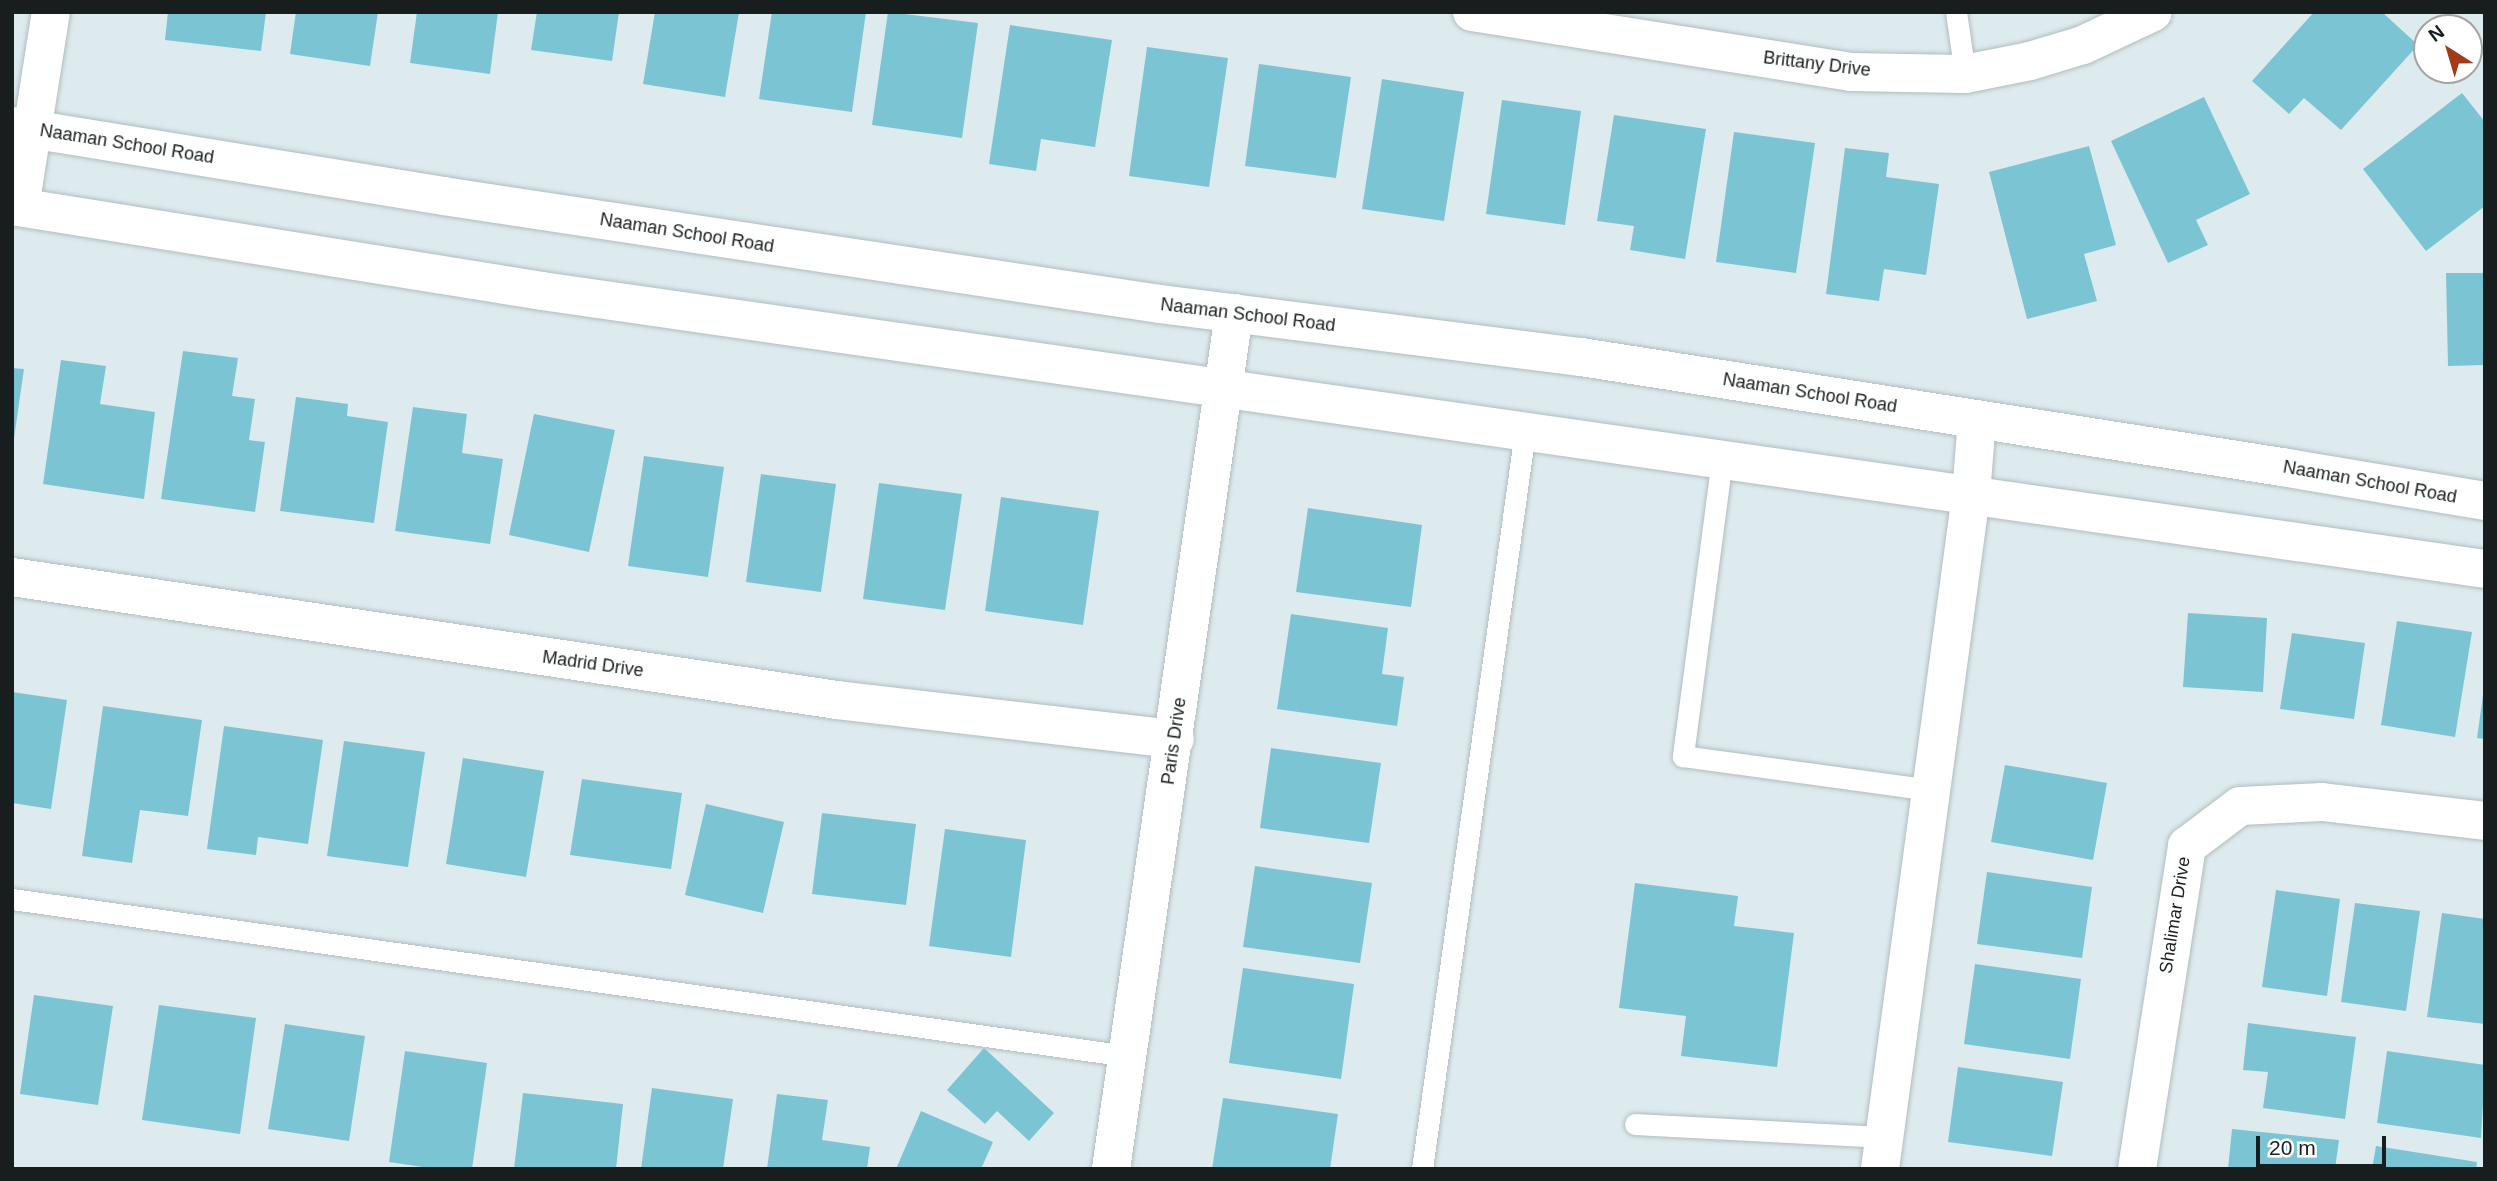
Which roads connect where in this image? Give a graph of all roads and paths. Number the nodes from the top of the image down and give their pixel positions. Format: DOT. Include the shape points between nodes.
graph roads {
  1 [pos="51,12"];
  2 [pos="1472,12"];
  3 [pos="1956,12"];
  4 [pos="2153,12"];
  5 [pos="1965,74"];
  6 [pos="22,128"];
  7 [pos="16,206"];
  8 [pos="1234,313"];
  9 [pos="1223,387"];
  10 [pos="1978,419"];
  11 [pos="1525,431"];
  12 [pos="1722,459"];
  13 [pos="1971,495"];
  14 [pos="2485,502"];
  15 [pos="2485,569"];
  16 [pos="12,577"];
  17 [pos="1175,739"];
  18 [pos="1931,790"];
  19 [pos="2485,821"];
  20 [pos="12,899"];
  21 [pos="1128,1056"];
  22 [pos="1635,1124"];
  23 [pos="1882,1153"];
  24 [pos="1111,1169"];
  25 [pos="1422,1169"];
  26 [pos="2137,1169"];
  1 -- 6 [label="main road"];
  2 -- 5 [label="main road, Brittany Drive" via="1851,72"];
  3 -- 5 [label="lane"];
  4 -- 5 [label="main road, Brittany Drive" via="2083,44 2031,61"];
  6 -- 7 [label="main road"];
  6 -- 8 [label="main road, Naaman School Road" via="443,196"];
  7 -- 9 [label="main road" via="542,291"];
  8 -- 9 [label="main road, Paris Drive"];
  8 -- 10 [label="main road, Naaman School Road" via="1581,357"];
  9 -- 11 [label="main road"];
  9 -- 17 [label="main road, Paris Drive"];
  10 -- 13 [label="main road"];
  10 -- 14 [label="main road, Naaman School Road"];
  11 -- 12 [label="main road"];
  11 -- 25 [label="lane"];
  12 -- 13 [label="main road"];
  12 -- 18 [label="lane" via="1683,756"];
  13 -- 15 [label="main road"];
  13 -- 18 [label="main road"];
  16 -- 17 [label="main road, Madrid Drive" via="823,698"];
  17 -- 21 [label="main road, Paris Drive"];
  18 -- 23 [label="main road"];
  19 -- 26 [label="main road, Shalimar Drive" via="2322,802 2240,806 2187,846"];
  20 -- 21 [label="lane"];
  21 -- 24 [label="main road, Paris Drive"];
  22 -- 23 [label="lane"];
}
